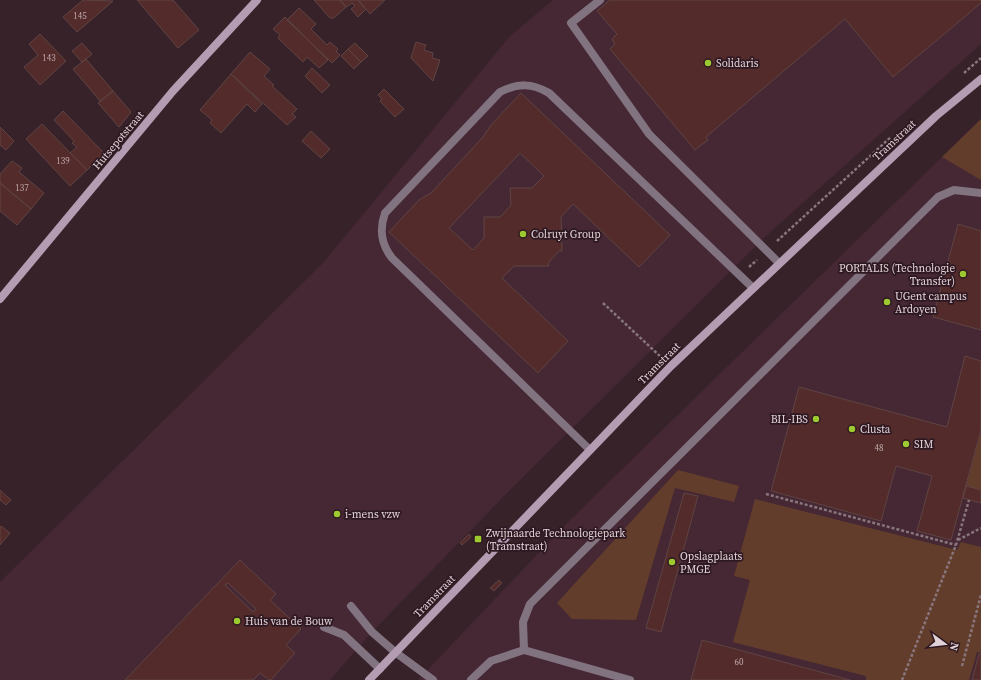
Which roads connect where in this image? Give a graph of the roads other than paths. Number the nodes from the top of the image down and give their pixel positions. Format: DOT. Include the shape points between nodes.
graph roads {
  1 [pos="257,0"];
  2 [pos="600,0"];
  3 [pos="981,79"];
  4 [pos="981,193"];
  5 [pos="779,263"];
  6 [pos="753,288"];
  7 [pos="0,299"];
  8 [pos="590,450"];
  9 [pos="351,606"];
  10 [pos="324,627"];
  11 [pos="524,650"];
  12 [pos="395,652"];
  13 [pos="380,668"];
  14 [pos="369,680"];
  15 [pos="432,680"];
  16 [pos="471,680"];
  17 [pos="630,680"];
  1 -- 7 [label="main road, Hutsepotstraat" via="173,91"];
  2 -- 5 [label="street" via="572,24 649,134"];
  3 -- 5 [label="main road, Tramstraat" via="936,116"];
  4 -- 11 [label="street" via="954,190 938,197 530,604 523,622"];
  5 -- 6 [label="main road, Tramstraat"];
  6 -- 8 [label="main road, Tramstraat" via="671,366"];
  6 -- 8 [label="street" via="549,93 531,85 512,87 500,92 385,213 381,230 382,240 392,258"];
  8 -- 12 [label="main road, Tramstraat"];
  9 -- 12 [label="street" via="372,632"];
  10 -- 13 [label="street" via="344,635"];
  11 -- 16 [label="street" via="491,661"];
  11 -- 17 [label="street"];
  12 -- 13 [label="main road, Tramstraat"];
  12 -- 15 [label="street"];
  13 -- 14 [label="main road, Tramstraat"];
}
